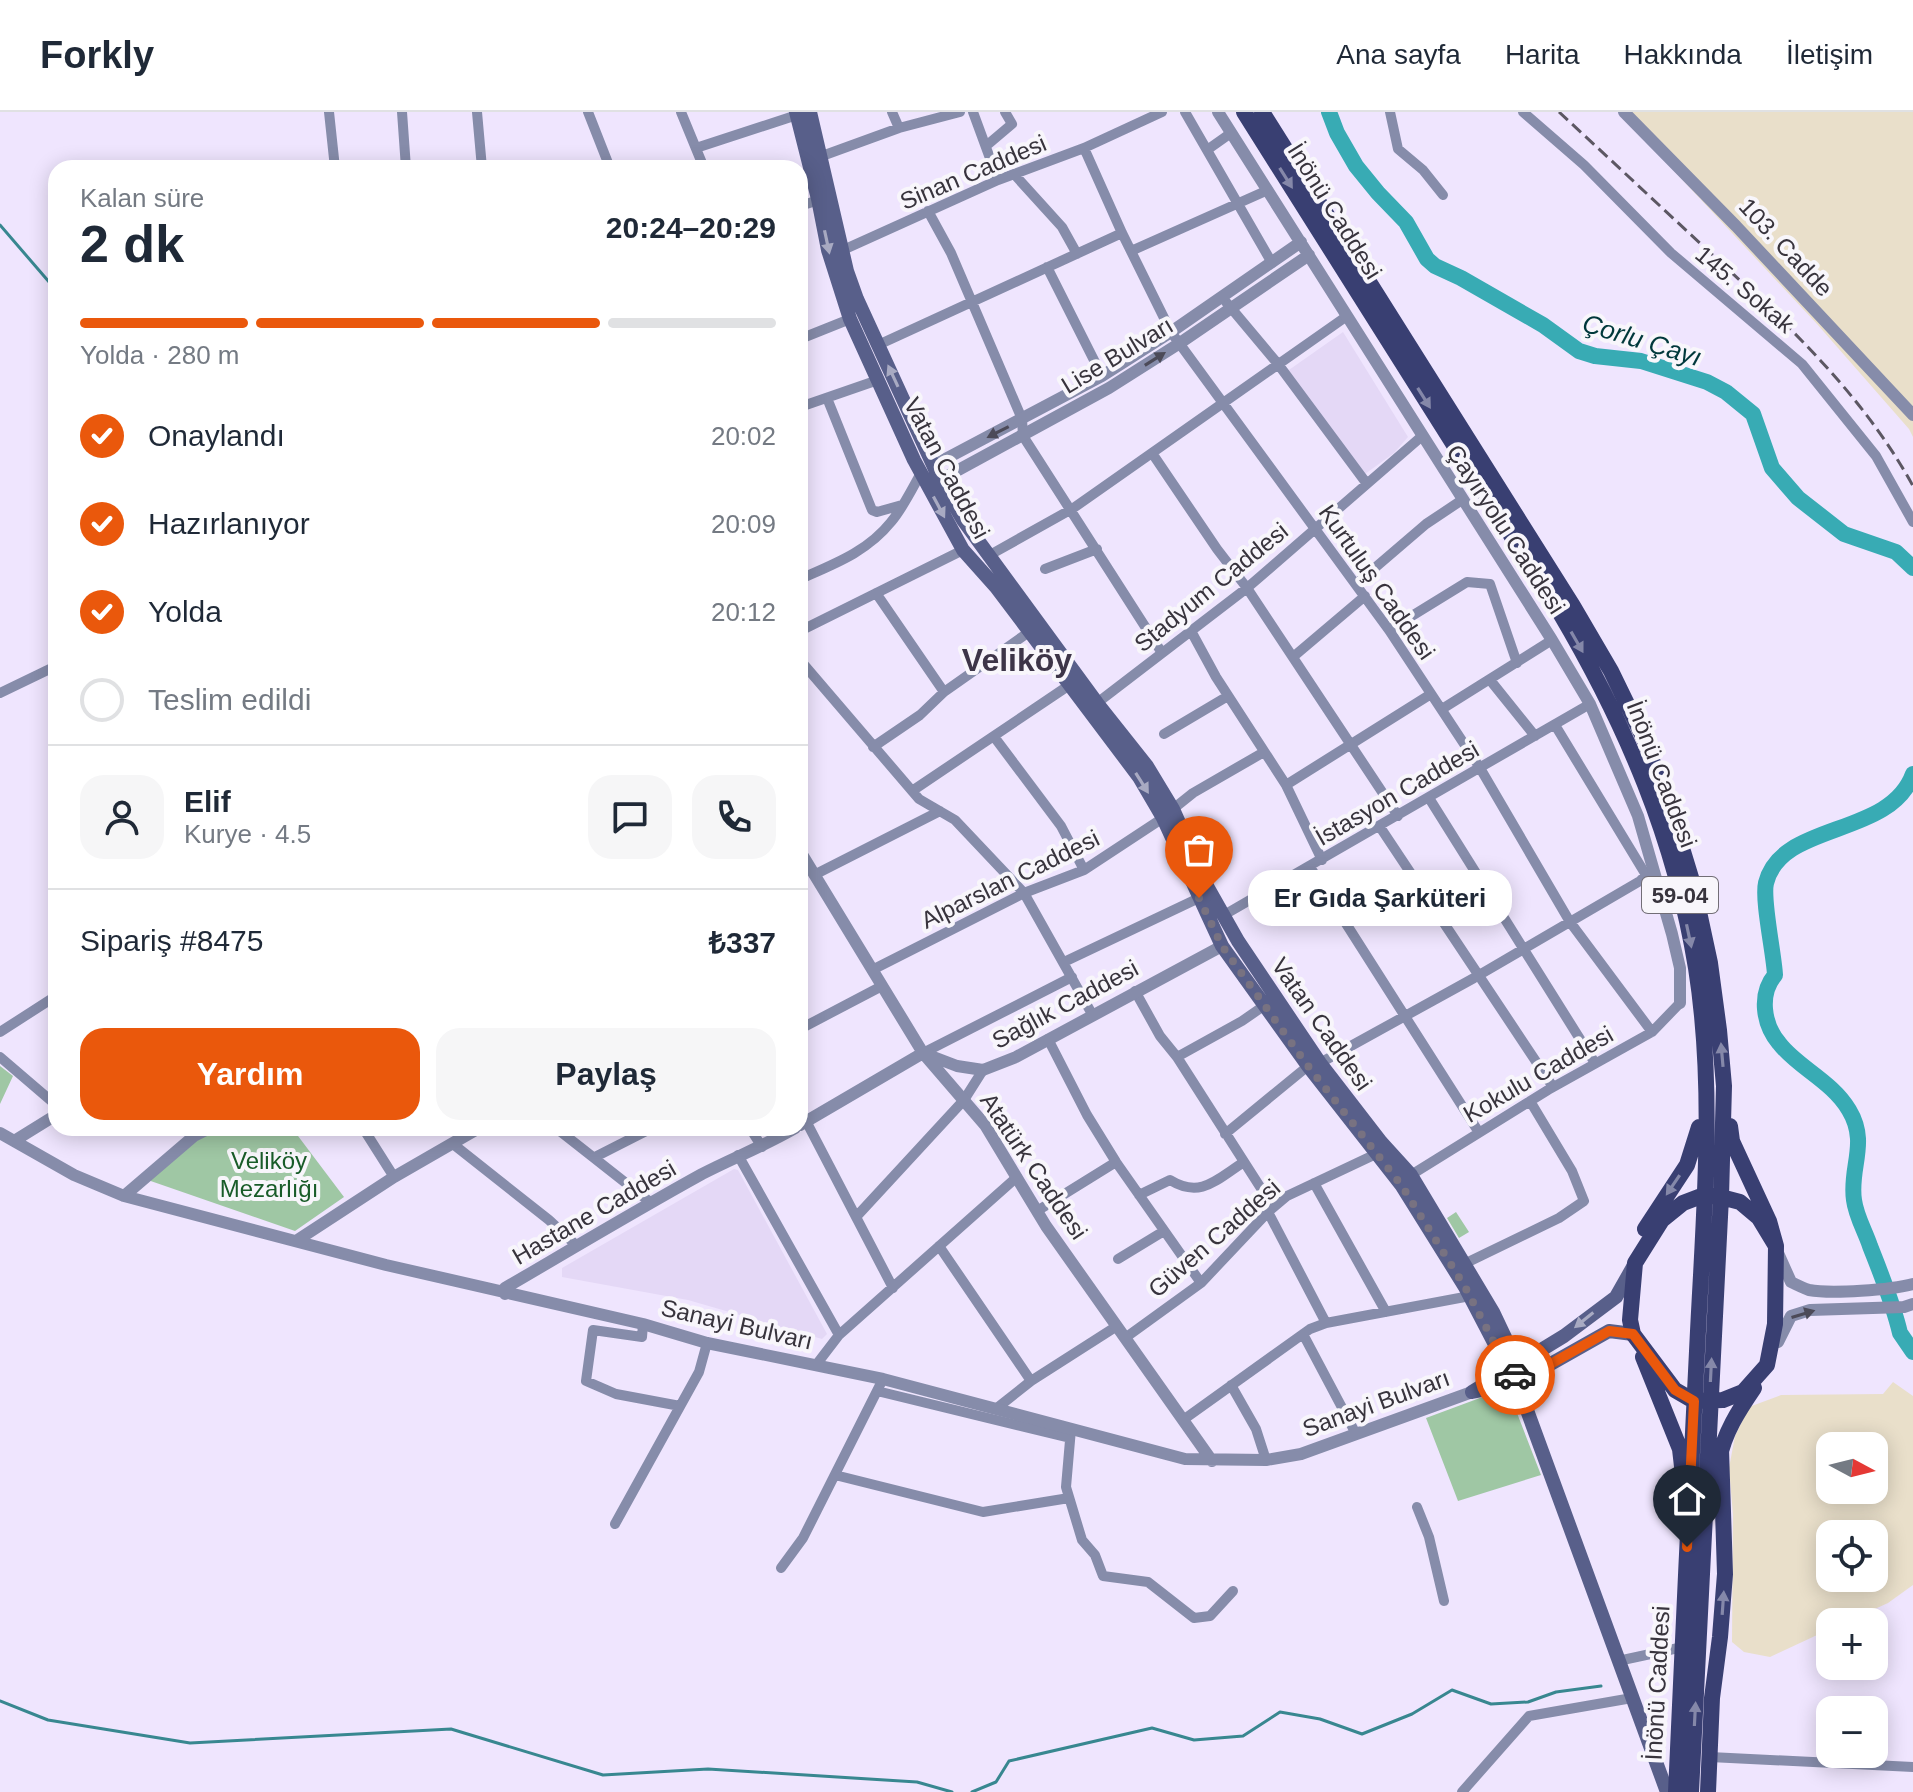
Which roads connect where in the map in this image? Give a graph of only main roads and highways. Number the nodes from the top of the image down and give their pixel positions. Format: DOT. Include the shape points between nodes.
graph roads {
  1 [pos="1244,112"];
  2 [pos="1262,112"];
  3 [pos="801,113"];
  4 [pos="824,198"];
  5 [pos="928,469"];
  6 [pos="1168,814"];
  7 [pos="1223,930"];
  8 [pos="1314,1065"];
  9 [pos="1707,1086"];
  10 [pos="1724,1086"];
  11 [pos="1712,1196"];
  12 [pos="1776,1246"];
  13 [pos="1635,1263"];
  14 [pos="1633,1334"];
  15 [pos="1511,1365"];
  16 [pos="1767,1365"];
  17 [pos="1517,1383"];
  18 [pos="1702,1401"];
  19 [pos="1721,1449"];
  20 [pos="1694,1576"];
  21 [pos="1667,1792"];
  22 [pos="1676,1792"];
  23 [pos="1691,1792"];
  24 [pos="1708,1792"];
  1 -- 9 [label="main road, İnönü Caddesi / 59-04, one-way" via="1560,613 1631,746 1679,888 1696,966"];
  10 -- 2 [label="main road, 59-04, one-way" via="1710,963 1693,884 1645,741 1573,606"];
  3 -- 4 [label="main road, Vatan Caddesi"];
  3 -- 4 [label="main road, Vatan Caddesi" via="822,156"];
  5 -- 4 [label="main road, Vatan Caddesi, one-way" via="857,299"];
  4 -- 5 [label="main road, Vatan Caddesi, one-way" via="828,250 850,319"];
  5 -- 6 [label="main road, Vatan Caddesi" via="1147,766"];
  5 -- 6 [label="main road, Vatan Caddesi, one-way" via="963,550"];
  6 -- 7 [label="main road, Vatan Caddesi" via="1208,888"];
  6 -- 7 [label="main road, Vatan Caddesi" via="1199,898"];
  7 -- 8 [label="main road, Vatan Caddesi"];
  7 -- 8 [label="main road, Vatan Caddesi" via="1265,1005"];
  8 -- 15 [label="main road, Vatan Caddesi" via="1402,1186"];
  8 -- 15 [label="main road, Vatan Caddesi" via="1411,1175 1493,1312 1511,1350"];
  9 -- 11 [label="main road, İnönü Caddesi / 59-04"];
  9 -- 13 [label="main road, one-way" via="1695,1148 1640,1237"];
  10 -- 11 [label="main road, 59-04"];
  10 -- 12 [label="main road" via="1732,1141"];
  11 -- 12 [label="main road" via="1740,1202 1759,1218"];
  11 -- 13 [label="main road" via="1683,1203 1662,1220"];
  11 -- 18 [label="main road, İnönü Caddesi / 59-04"];
  12 -- 16 [label="main road" via="1775,1324"];
  13 -- 14 [label="main road"];
  13 -- 15 [label="main road, one-way" via="1616,1297 1564,1336"];
  14 -- 17 [label="main road" via="1609,1331"];
  14 -- 18 [label="main road" via="1675,1390"];
  14 -- 20 [label="main road" via="1680,1449"];
  15 -- 17 [label="main road, Vatan Caddesi"];
  15 -- 17 [label="main road" via="1472,1392"];
  16 -- 18 [label="main road" via="1743,1392"];
  16 -- 19 [label="main road"];
  17 -- 21 [label="main road, Vatan Caddesi"];
  18 -- 20 [label="main road, İnönü Caddesi / 59-04"];
  19 -- 20 [label="main road"];
  24 -- 19 [label="main road, one-way" via="1725,1574"];
  20 -- 22 [label="main road, İnönü Caddesi / 59-04" via="1683,1647"];
  23 -- 20 [label="main road, 59-04, one-way"];
}
